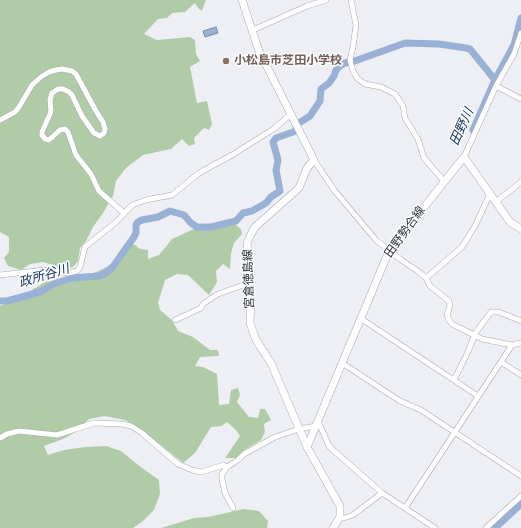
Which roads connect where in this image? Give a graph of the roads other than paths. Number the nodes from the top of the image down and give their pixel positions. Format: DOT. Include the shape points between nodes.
graph roads {
  1 [pos="242,0"];
  2 [pos="326,0"];
  3 [pos="351,0"];
  4 [pos="253,30"];
  5 [pos="521,33"];
  6 [pos="496,86"];
  7 [pos="521,99"];
  8 [pos="291,114"];
  9 [pos="0,120"];
  10 [pos="464,156"];
  11 [pos="314,160"];
  12 [pos="444,181"];
  13 [pos="521,182"];
  14 [pos="490,195"];
  15 [pos="496,202"];
  16 [pos="124,213"];
  17 [pos="521,229"];
  18 [pos="389,251"];
  19 [pos="0,275"];
  20 [pos="426,278"];
  21 [pos="249,283"];
  22 [pos="360,318"];
  23 [pos="174,320"];
  24 [pos="521,321"];
  25 [pos="475,335"];
  26 [pos="521,343"];
  27 [pos="512,345"];
  28 [pos="501,362"];
  29 [pos="342,363"];
  30 [pos="521,375"];
  31 [pos="454,380"];
  32 [pos="478,396"];
  33 [pos="317,423"];
  34 [pos="299,430"];
  35 [pos="455,432"];
  36 [pos="0,438"];
  37 [pos="307,447"];
  38 [pos="227,467"];
  39 [pos="521,476"];
  40 [pos="382,493"];
  41 [pos="521,496"];
  42 [pos="233,508"];
  43 [pos="405,508"];
  44 [pos="340,517"];
  45 [pos="333,528"];
  46 [pos="435,528"];
  47 [pos="486,528"];
  1 -- 4 [label="main road"];
  2 -- 4 [label="street"];
  3 -- 12 [label="street" via="356,25 350,63 353,71 365,84 395,94 418,139 424,158"];
  4 -- 8 [label="main road" via="259,51"];
  5 -- 6 [label="street" via="514,54"];
  6 -- 7 [label="street"];
  6 -- 10 [label="street"];
  8 -- 11 [label="main road"];
  8 -- 16 [label="street" via="275,128 199,173 172,195 135,203"];
  9 -- 16 [label="street" via="15,112 32,85 48,72 62,69 72,71 103,122 104,133 100,136 94,133 72,96 63,88 52,93 50,114 42,135 49,140 60,130 65,129 76,155 91,174 99,191"];
  10 -- 12 [label="main road, 田野勢合線"];
  10 -- 14 [label="main road"];
  11 -- 18 [label="street" via="334,190 372,236"];
  11 -- 21 [label="main road, 宮倉徳島線" via="307,168 299,188 255,227 251,234 247,244"];
  12 -- 18 [label="main road, 田野勢合線"];
  13 -- 15 [label="street"];
  14 -- 15 [label="main road"];
  14 -- 20 [label="street" via="462,247"];
  15 -- 17 [label="main road" via="510,222"];
  16 -- 19 [label="street" via="85,247 77,271 68,273 45,270"];
  18 -- 20 [label="street"];
  18 -- 22 [label="main road, 田野勢合線"];
  20 -- 25 [label="street" via="430,286 449,301 447,315 452,324"];
  21 -- 23 [label="street" via="218,294 201,308"];
  21 -- 34 [label="main road, 宮倉徳島線" via="252,330 271,363"];
  22 -- 29 [label="main road, 田野勢合線"];
  22 -- 31 [label="street"];
  24 -- 25 [label="street" via="493,311"];
  25 -- 27 [label="street" via="482,339"];
  25 -- 31 [label="street"];
  26 -- 27 [label="street"];
  27 -- 28 [label="street"];
  28 -- 30 [label="street"];
  28 -- 32 [label="street"];
  29 -- 33 [label="main road, 田野勢合線"];
  29 -- 35 [label="street" via="400,401 421,410"];
  31 -- 32 [label="street"];
  32 -- 35 [label="street"];
  33 -- 34 [label="street"];
  33 -- 37 [label="main road, 田野勢合線"];
  33 -- 40 [label="street" via="329,446"];
  34 -- 37 [label="main road, 宮倉徳島線"];
  34 -- 38 [label="street" via="275,437 244,454"];
  35 -- 39 [label="street"];
  35 -- 43 [label="street"];
  36 -- 38 [label="street" via="18,431 57,435 94,423 122,424 142,433 178,464 192,470 201,472 224,465"];
  37 -- 44 [label="main road, 宮倉徳島線" via="340,506"];
  38 -- 42 [label="street" via="222,479 225,493"];
  40 -- 43 [label="street"];
  40 -- 44 [label="street" via="353,514"];
  41 -- 47 [label="street"];
  43 -- 46 [label="street"];
  44 -- 45 [label="main road"];
}
